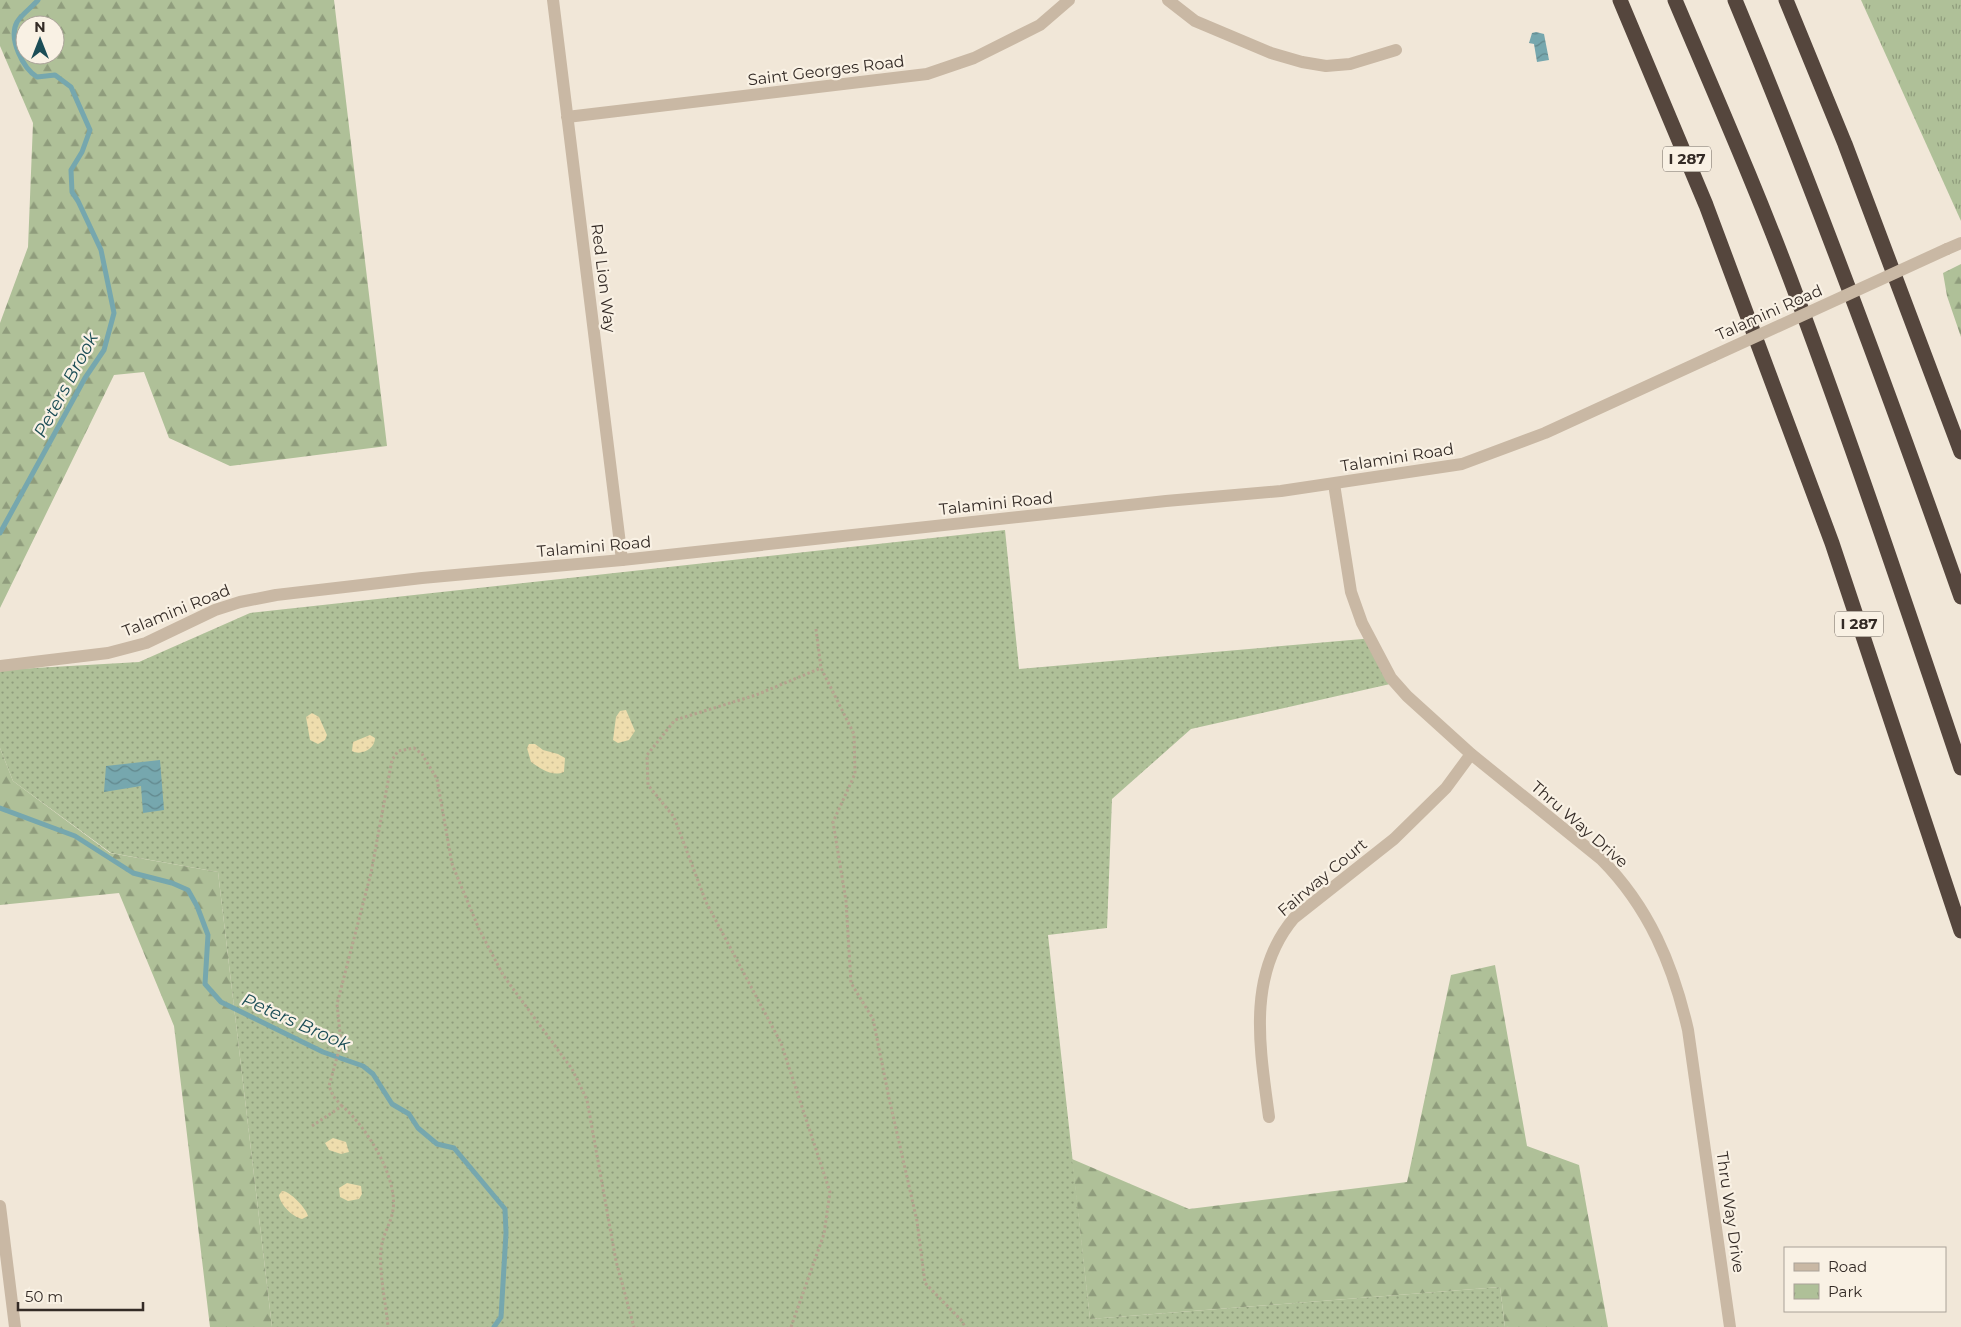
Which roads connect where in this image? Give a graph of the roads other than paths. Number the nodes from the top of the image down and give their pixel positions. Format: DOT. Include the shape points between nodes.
graph roads {
  1 [pos="554,0"];
  2 [pos="1069,0"];
  3 [pos="1168,0"];
  4 [pos="1620,0"];
  5 [pos="1675,0"];
  6 [pos="1735,0"];
  7 [pos="1786,0"];
  8 [pos="1396,50"];
  9 [pos="567,116"];
  10 [pos="1961,243"];
  11 [pos="1961,452"];
  12 [pos="1334,484"];
  13 [pos="622,560"];
  14 [pos="1961,597"];
  15 [pos="0,666"];
  16 [pos="1471,754"];
  17 [pos="1961,768"];
  18 [pos="1961,931"];
  19 [pos="1269,1117"];
  20 [pos="0,1206"];
  21 [pos="15,1327"];
  22 [pos="1730,1327"];
  1 -- 9 [label="street, Red Lion Way"];
  2 -- 9 [label="street, Saint Georges Road" via="1040,25 974,58 927,74"];
  3 -- 8 [label="street" via="1194,21 1271,53 1302,62 1326,66 1350,64"];
  4 -- 18 [label="highway, I 287" via="1706,205 1829,534"];
  5 -- 17 [label="highway, I 287" via="1796,296 1863,478"];
  6 -- 14 [label="highway" via="1794,142"];
  7 -- 11 [label="highway" via="1845,144"];
  9 -- 13 [label="street, Red Lion Way"];
  10 -- 12 [label="street, Talamini Road, bridge" via="1545,433 1462,464"];
  12 -- 13 [label="street, Talamini Road"];
  12 -- 16 [label="street, Thru Way Drive" via="1350,584 1362,623 1391,678"];
  13 -- 15 [label="street, Talamini Road" via="422,578 267,597 214,610 146,643 108,654"];
  16 -- 19 [label="street, Fairway Court" via="1446,788 1394,839 1294,918 1281,933 1269,959 1260,1002 1259,1038"];
  16 -- 22 [label="street, Thru Way Drive" via="1601,859 1620,878 1649,919 1684,1010 1688,1030"];
  20 -- 21 [label="street"];
}
